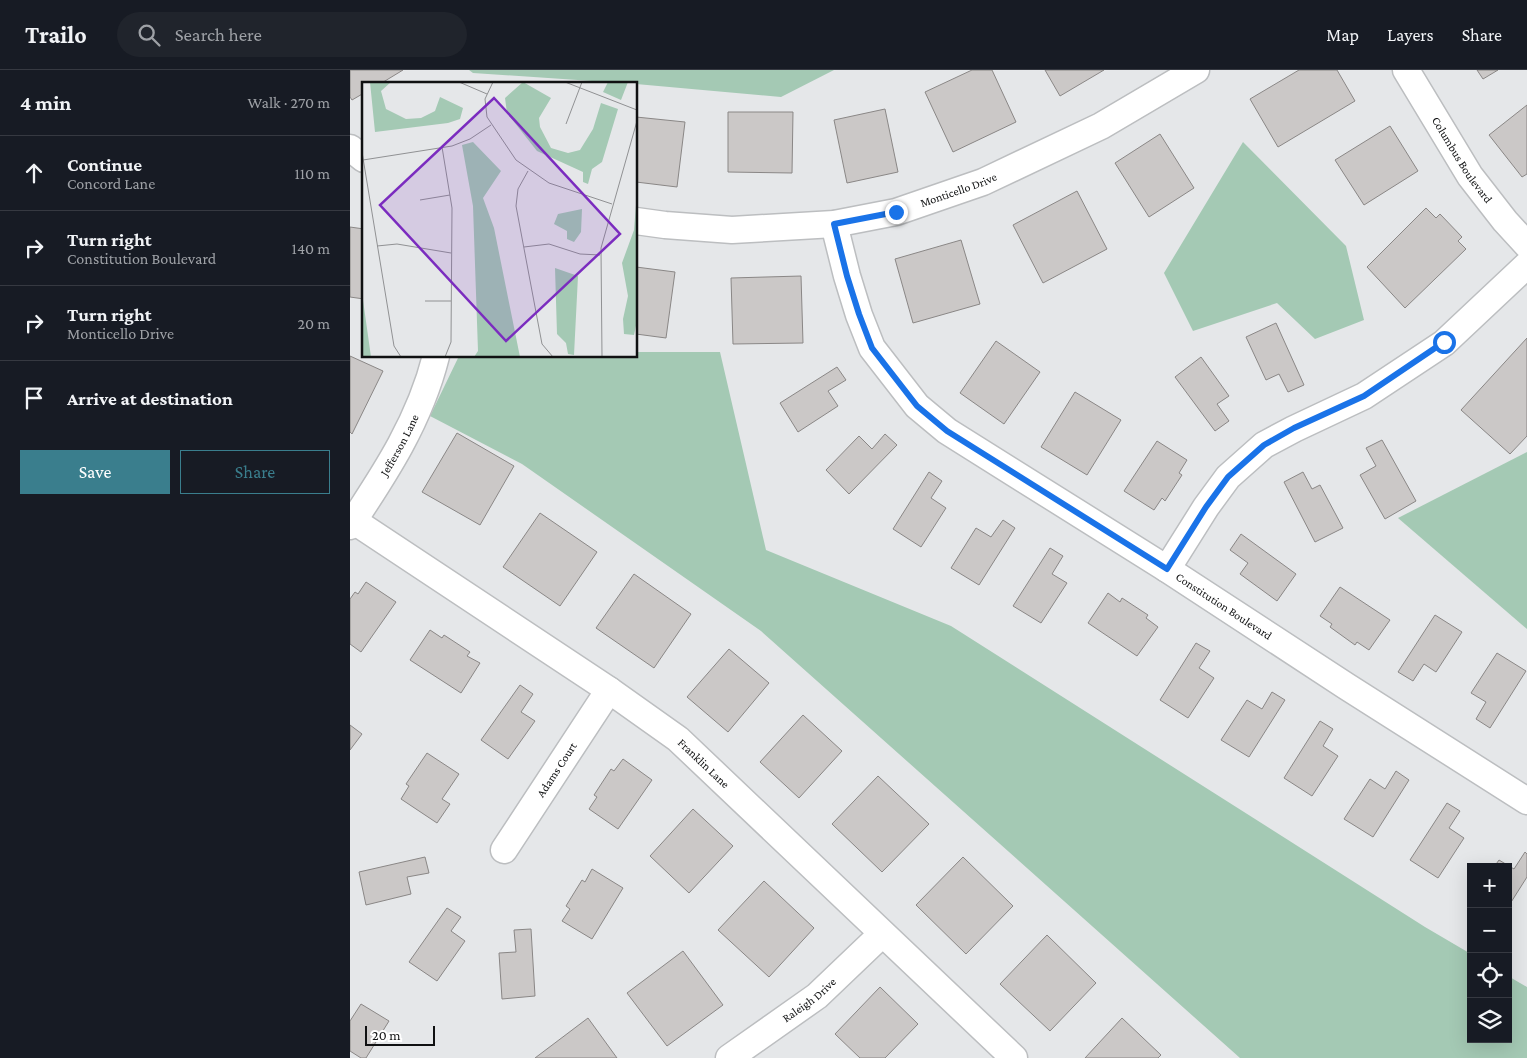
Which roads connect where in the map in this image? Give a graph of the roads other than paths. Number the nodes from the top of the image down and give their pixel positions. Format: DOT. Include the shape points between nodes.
graph roads {
  1 [pos="1196,70"];
  2 [pos="1406,70"];
  3 [pos="350,148"];
  4 [pos="362,157"];
  5 [pos="638,221"];
  6 [pos="834,224"];
  7 [pos="1527,245"];
  8 [pos="1527,265"];
  9 [pos="435,358"];
  10 [pos="352,524"];
  11 [pos="1167,569"];
  12 [pos="609,690"];
  13 [pos="1527,801"];
  14 [pos="504,850"];
  15 [pos="882,934"];
  16 [pos="728,1058"];
  17 [pos="1014,1058"];
  1 -- 6 [label="street, Monticello Drive" via="1101,126 982,182 896,212"];
  2 -- 7 [label="street, Columbus Boulevard" via="1470,176"];
  3 -- 4 [label="street"];
  5 -- 6 [label="street, Monticello Drive" via="732,230"];
  6 -- 11 [label="street, Constitution Boulevard" via="847,276 872,348 917,406 947,431"];
  8 -- 11 [label="street" via="1444,342 1364,396 1264,445 1228,477"];
  9 -- 10 [label="street, Jefferson Lane" via="416,416 389,468"];
  10 -- 12 [label="street, Franklin Lane"];
  11 -- 13 [label="street, Constitution Boulevard"];
  12 -- 14 [label="street, Adams Court"];
  12 -- 15 [label="street, Franklin Lane" via="678,739"];
  15 -- 16 [label="street, Raleigh Drive" via="817,996"];
  15 -- 17 [label="street, Franklin Lane"];
}
